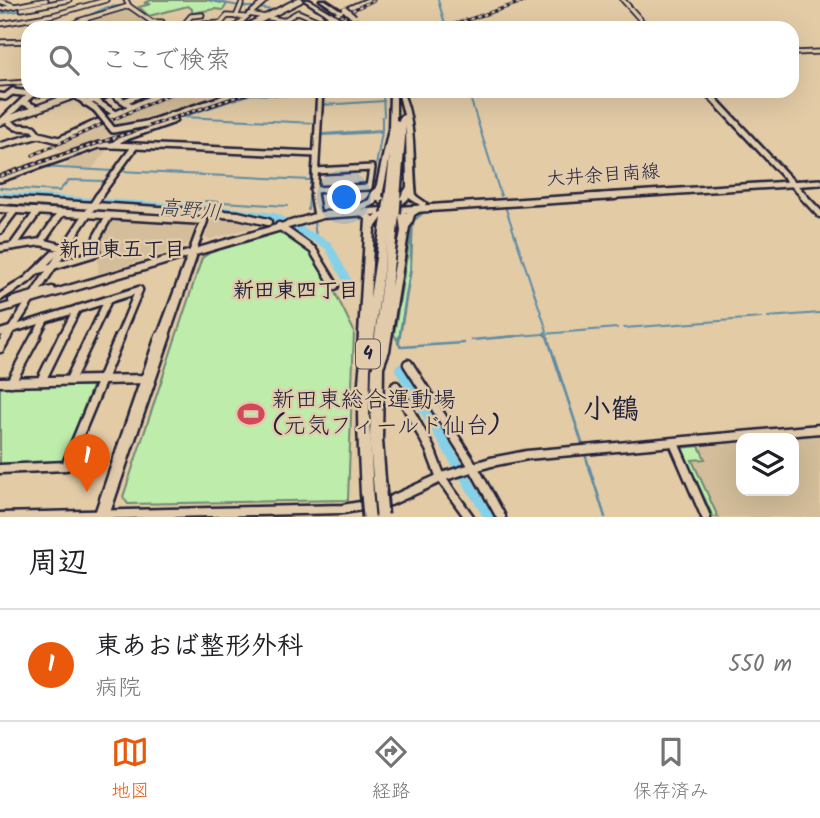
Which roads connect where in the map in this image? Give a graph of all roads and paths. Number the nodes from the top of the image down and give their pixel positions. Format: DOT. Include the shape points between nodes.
graph roads {
  1 [pos="43,0"];
  2 [pos="69,0"];
  3 [pos="106,0"];
  4 [pos="125,0"];
  5 [pos="243,0"];
  6 [pos="266,0"];
  7 [pos="299,0"];
  8 [pos="306,0"];
  9 [pos="319,0"];
  10 [pos="331,0"];
  11 [pos="368,0"];
  12 [pos="623,0"];
  13 [pos="0,1"];
  14 [pos="61,2"];
  15 [pos="15,6"];
  16 [pos="129,6"];
  17 [pos="0,9"];
  18 [pos="22,9"];
  19 [pos="67,11"];
  20 [pos="338,12"];
  21 [pos="202,15"];
  22 [pos="247,15"];
  23 [pos="236,17"];
  24 [pos="266,17"];
  25 [pos="348,19"];
  26 [pos="281,20"];
  27 [pos="78,21"];
  28 [pos="151,21"];
  29 [pos="187,21"];
  30 [pos="222,21"];
  31 [pos="241,21"];
  32 [pos="258,21"];
  33 [pos="351,21"];
  34 [pos="642,21"];
  35 [pos="0,24"];
  36 [pos="21,41"];
  37 [pos="0,42"];
  38 [pos="820,52"];
  39 [pos="799,53"];
  40 [pos="21,83"];
  41 [pos="0,84"];
  42 [pos="21,86"];
  43 [pos="12,92"];
  44 [pos="21,92"];
  45 [pos="0,96"];
  46 [pos="26,98"];
  47 [pos="67,98"];
  48 [pos="79,98"];
  49 [pos="98,98"];
  50 [pos="119,98"];
  51 [pos="131,98"];
  52 [pos="152,98"];
  53 [pos="223,98"];
  54 [pos="319,98"];
  55 [pos="395,98"];
  56 [pos="396,98"];
  57 [pos="400,98"];
  58 [pos="713,98"];
  59 [pos="24,100"];
  60 [pos="93,100"];
  61 [pos="124,101"];
  62 [pos="85,103"];
  63 [pos="133,107"];
  64 [pos="38,109"];
  65 [pos="116,114"];
  66 [pos="171,115"];
  67 [pos="2,121"];
  68 [pos="39,135"];
  69 [pos="113,145"];
  70 [pos="0,146"];
  71 [pos="135,146"];
  72 [pos="314,154"];
  73 [pos="315,171"];
  74 [pos="0,179"];
  75 [pos="820,180"];
  76 [pos="380,181"];
  77 [pos="791,182"];
  78 [pos="411,187"];
  79 [pos="313,190"];
  80 [pos="0,200"];
  81 [pos="92,204"];
  82 [pos="422,205"];
  83 [pos="391,207"];
  84 [pos="0,209"];
  85 [pos="15,210"];
  86 [pos="359,210"];
  87 [pos="38,212"];
  88 [pos="61,213"];
  89 [pos="317,213"];
  90 [pos="820,214"];
  91 [pos="85,215"];
  92 [pos="109,216"];
  93 [pos="298,219"];
  94 [pos="268,222"];
  95 [pos="281,224"];
  96 [pos="0,230"];
  97 [pos="405,231"];
  98 [pos="370,232"];
  99 [pos="41,242"];
  100 [pos="13,246"];
  101 [pos="0,248"];
  102 [pos="63,249"];
  103 [pos="194,250"];
  104 [pos="52,267"];
  105 [pos="40,270"];
  106 [pos="335,286"];
  107 [pos="0,297"];
  108 [pos="32,298"];
  109 [pos="108,300"];
  110 [pos="0,307"];
  111 [pos="77,309"];
  112 [pos="45,319"];
  113 [pos="12,330"];
  114 [pos="0,333"];
  115 [pos="0,348"];
  116 [pos="408,364"];
  117 [pos="365,369"];
  118 [pos="377,369"];
  119 [pos="148,379"];
  120 [pos="71,380"];
  121 [pos="102,380"];
  122 [pos="41,381"];
  123 [pos="0,382"];
  124 [pos="11,382"];
  125 [pos="396,386"];
  126 [pos="820,429"];
  127 [pos="674,443"];
  128 [pos="472,468"];
  129 [pos="0,469"];
  130 [pos="443,477"];
  131 [pos="374,493"];
  132 [pos="343,513"];
  133 [pos="47,516"];
  134 [pos="102,516"];
  135 [pos="376,516"];
  136 [pos="0,517"];
  137 [pos="469,517"];
  138 [pos="501,517"];
  139 [pos="706,517"];
  1 -- 15 [label="street"];
  2 -- 14 [label="street"];
  3 -- 19 [label="street"];
  4 -- 16 [label="street"];
  5 -- 23 [label="street"];
  6 -- 22 [label="street"];
  7 -- 24 [label="main road"];
  8 -- 20 [label="highway"];
  9 -- 20 [label="highway"];
  10 -- 20 [label="highway"];
  11 -- 26 [label="street" via="319,21 298,12"];
  12 -- 34 [label="street"];
  13 -- 15 [label="street"];
  14 -- 18 [label="street"];
  14 -- 19 [label="street"];
  15 -- 17 [label="street"];
  16 -- 27 [label="street"];
  16 -- 28 [label="street"];
  19 -- 35 [label="street"];
  20 -- 25 [label="highway, bridge"];
  20 -- 25 [label="highway, bridge"];
  21 -- 29 [label="street"];
  22 -- 23 [label="street"];
  22 -- 24 [label="street"];
  22 -- 31 [label="street"];
  23 -- 30 [label="street"];
  24 -- 26 [label="street"];
  24 -- 32 [label="main road"];
  25 -- 33 [label="highway"];
  36 -- 37 [label="street"];
  38 -- 39 [label="street"];
  40 -- 41 [label="street"];
  42 -- 43 [label="street"];
  43 -- 44 [label="street"];
  43 -- 45 [label="street"];
  46 -- 59 [label="street"];
  47 -- 64 [label="main road"];
  48 -- 62 [label="street"];
  49 -- 60 [label="street"];
  50 -- 61 [label="street"];
  51 -- 61 [label="street"];
  52 -- 63 [label="street"];
  53 -- 66 [label="street"];
  54 -- 72 [label="street"];
  55 -- 76 [label="highway"];
  56 -- 83 [label="highway, 4"];
  57 -- 78 [label="highway" via="407,109 411,135"];
  58 -- 77 [label="street"];
  59 -- 64 [label="street"];
  59 -- 67 [label="street"];
  60 -- 62 [label="street"];
  60 -- 65 [label="street"];
  61 -- 63 [label="street"];
  62 -- 66 [label="street, bridge" via="113,130"];
  63 -- 65 [label="street"];
  64 -- 67 [label="main road"];
  65 -- 68 [label="street" via="58,140"];
  66 -- 69 [label="street" via="172,121"];
  67 -- 68 [label="street" via="33,128"];
  68 -- 70 [label="street"];
  69 -- 71 [label="street"];
  69 -- 74 [label="street" via="99,145"];
  71 -- 72 [label="street"];
  71 -- 81 [label="street"];
  72 -- 73 [label="street"];
  73 -- 79 [label="street"];
  73 -- 79 [label="street" via="372,168 369,187"];
  75 -- 77 [label="street"];
  76 -- 83 [label="highway" via="378,196"];
  76 -- 86 [label="highway" via="372,202"];
  77 -- 82 [label="street"];
  77 -- 90 [label="street"];
  78 -- 82 [label="highway" via="413,200"];
  78 -- 83 [label="highway" via="405,198"];
  79 -- 89 [label="street"];
  80 -- 81 [label="street"];
  81 -- 91 [label="street"];
  81 -- 94 [label="street" via="239,215"];
  82 -- 83 [label="street"];
  82 -- 97 [label="highway" via="410,214"];
  83 -- 86 [label="street"];
  83 -- 97 [label="highway" via="405,218"];
  83 -- 98 [label="highway" via="376,218"];
  83 -- 117 [label="highway, 4"];
  83 -- 118 [label="highway, 4"];
  84 -- 85 [label="street"];
  85 -- 87 [label="street"];
  85 -- 96 [label="street"];
  86 -- 89 [label="street"];
  86 -- 93 [label="street"];
  86 -- 98 [label="highway" via="370,218"];
  87 -- 88 [label="street"];
  87 -- 100 [label="street"];
  88 -- 91 [label="street"];
  88 -- 99 [label="street"];
  89 -- 93 [label="street"];
  91 -- 92 [label="street"];
  91 -- 102 [label="street"];
  92 -- 103 [label="street" via="204,221"];
  92 -- 104 [label="street" via="97,237 96,253"];
  93 -- 95 [label="street"];
  95 -- 103 [label="street"];
  95 -- 106 [label="street" via="318,253"];
  97 -- 118 [label="highway"];
  98 -- 117 [label="highway"];
  99 -- 100 [label="street"];
  99 -- 102 [label="street"];
  100 -- 101 [label="street"];
  102 -- 104 [label="street"];
  102 -- 105 [label="street"];
  103 -- 108 [label="street"];
  103 -- 119 [label="street"];
  104 -- 105 [label="street"];
  104 -- 108 [label="street"];
  105 -- 107 [label="street"];
  108 -- 110 [label="street"];
  108 -- 113 [label="street"];
  109 -- 111 [label="street"];
  109 -- 120 [label="street"];
  109 -- 121 [label="street" via="139,290"];
  111 -- 112 [label="street"];
  111 -- 122 [label="street"];
  112 -- 113 [label="street"];
  112 -- 124 [label="street"];
  113 -- 114 [label="street"];
  113 -- 115 [label="street"];
  116 -- 128 [label="street"];
  117 -- 131 [label="highway, 4" via="363,430"];
  118 -- 131 [label="highway, 4"];
  119 -- 121 [label="street"];
  119 -- 134 [label="street"];
  120 -- 121 [label="street"];
  120 -- 122 [label="street"];
  121 -- 129 [label="street" via="66,466"];
  122 -- 124 [label="street"];
  123 -- 124 [label="street"];
  125 -- 130 [label="street"];
  126 -- 127 [label="street"];
  127 -- 128 [label="street" via="527,455"];
  127 -- 139 [label="street"];
  128 -- 130 [label="street"];
  128 -- 138 [label="street"];
  130 -- 132 [label="street" via="390,501"];
  130 -- 137 [label="street"];
  131 -- 135 [label="highway, 4, bridge"];
  132 -- 134 [label="street"];
  133 -- 134 [label="street"];
  133 -- 136 [label="street"];
}
